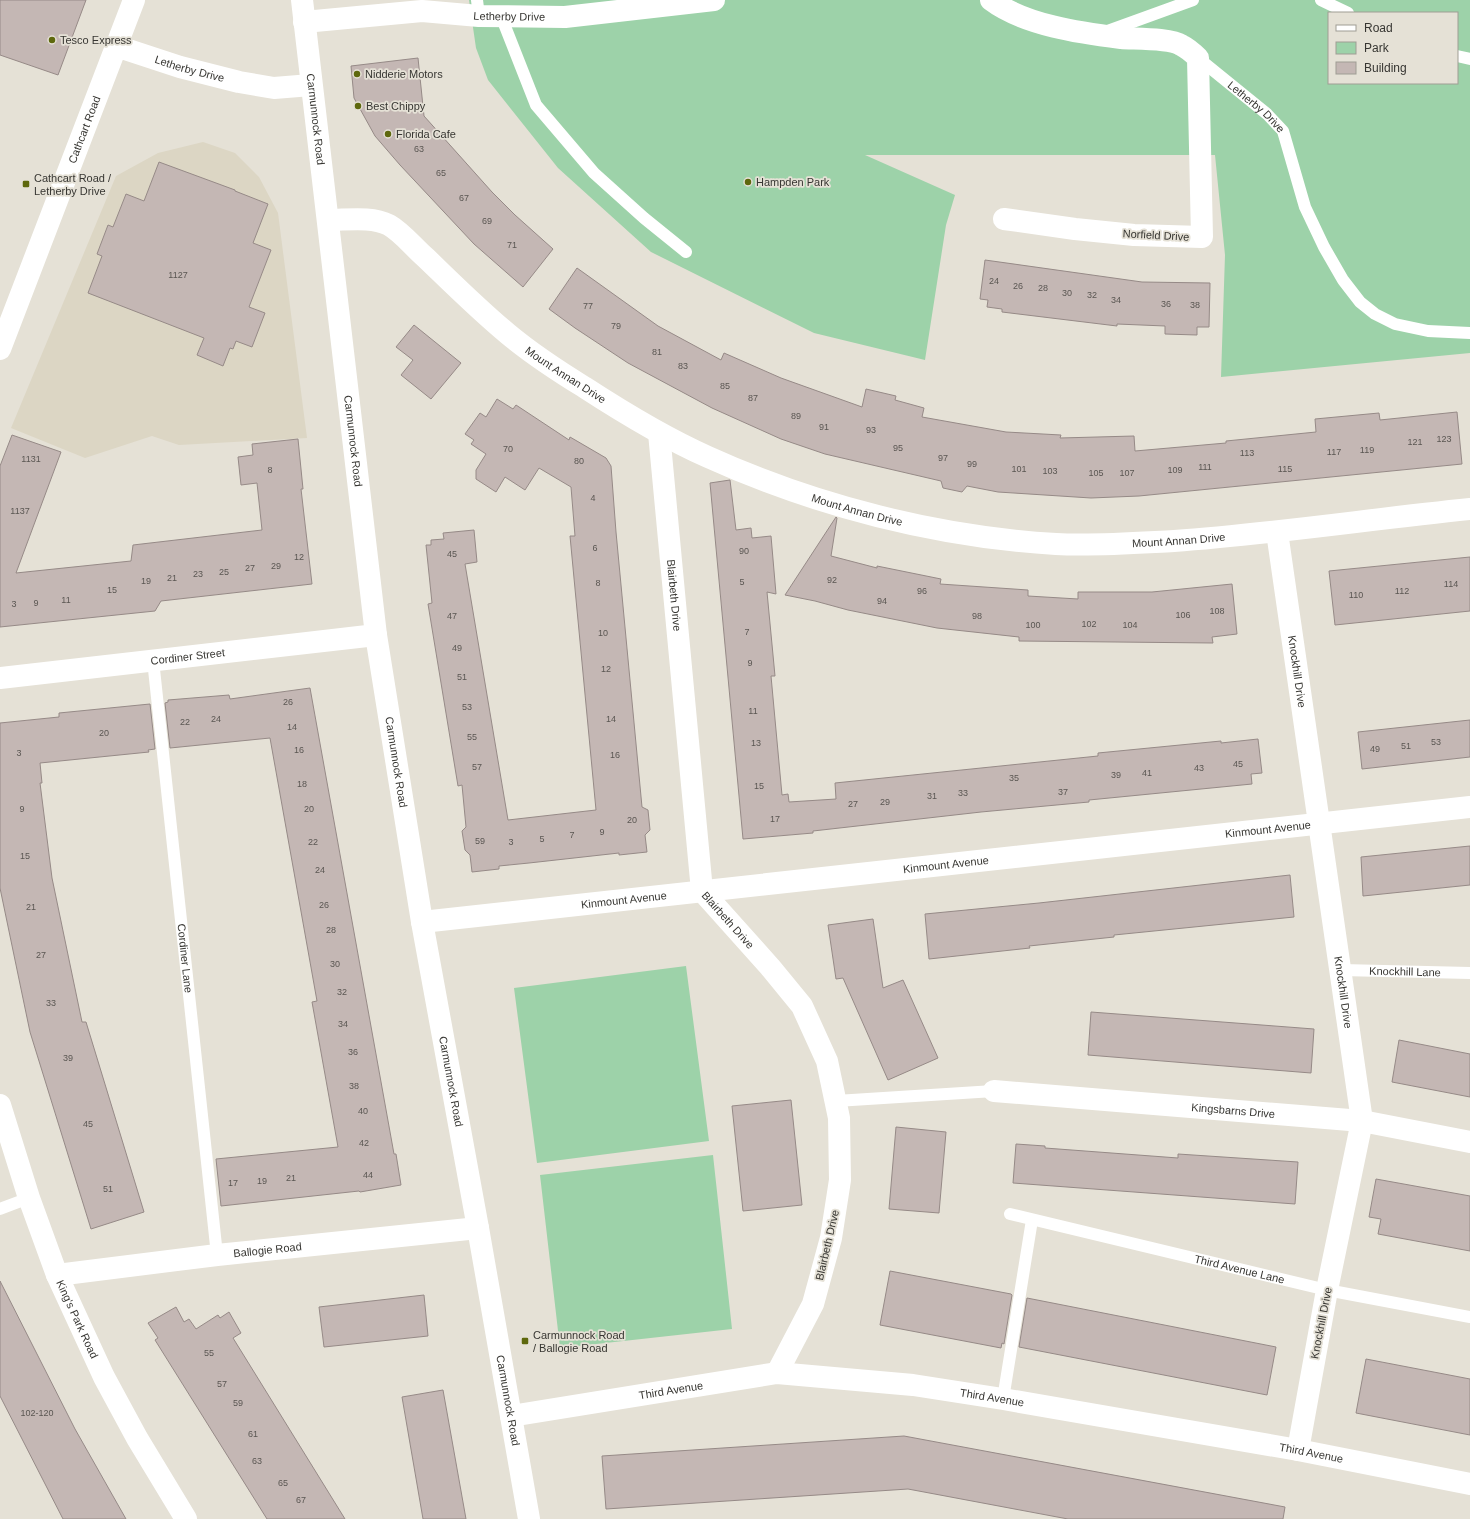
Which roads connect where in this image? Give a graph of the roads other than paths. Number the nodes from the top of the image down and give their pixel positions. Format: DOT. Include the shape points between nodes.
graph roads {
  1 [pos="134,0"];
  2 [pos="302,0"];
  3 [pos="714,0"];
  4 [pos="991,0"];
  5 [pos="1193,0"];
  6 [pos="1321,0"];
  7 [pos="478,8"];
  8 [pos="1346,12"];
  9 [pos="501,16"];
  10 [pos="304,22"];
  11 [pos="1098,35"];
  12 [pos="116,46"];
  13 [pos="1458,56"];
  14 [pos="1198,58"];
  15 [pos="1470,60"];
  16 [pos="312,85"];
  17 [pos="1004,219"];
  18 [pos="328,220"];
  19 [pos="686,252"];
  20 [pos="1470,333"];
  21 [pos="0,349"];
  22 [pos="659,433"];
  23 [pos="1470,509"];
  24 [pos="1277,532"];
  25 [pos="376,635"];
  26 [pos="153,660"];
  27 [pos="0,678"];
  28 [pos="1470,807"];
  29 [pos="1319,824"];
  30 [pos="702,891"];
  31 [pos="422,922"];
  32 [pos="1341,970"];
  33 [pos="1470,973"];
  34 [pos="994,1091"];
  35 [pos="836,1101"];
  36 [pos="0,1105"];
  37 [pos="1362,1122"];
  38 [pos="1470,1142"];
  39 [pos="29,1198"];
  40 [pos="0,1209"];
  41 [pos="1010,1214"];
  42 [pos="1032,1220"];
  43 [pos="478,1228"];
  44 [pos="217,1255"];
  45 [pos="57,1275"];
  46 [pos="1327,1290"];
  47 [pos="1470,1317"];
  48 [pos="777,1373"];
  49 [pos="1003,1399"];
  50 [pos="511,1416"];
  51 [pos="1298,1450"];
  52 [pos="1470,1484"];
  53 [pos="186,1519"];
  54 [pos="529,1519"];
  1 -- 12 [label="street, Cathcart Road"];
  2 -- 10 [label="street, Carmunnock Road"];
  3 -- 9 [label="street, Letherby Drive" via="564,17"];
  4 -- 11 [label="street, Letherby Drive" via="1029,19"];
  5 -- 11 [label="lane"];
  6 -- 8 [label="lane"];
  7 -- 9 [label="street, Letherby Drive"];
  7 -- 10 [label="street, Letherby Drive"];
  9 -- 19 [label="lane" via="536,105 594,173"];
  10 -- 16 [label="street, Carmunnock Road"];
  11 -- 14 [label="street, Letherby Drive" via="1180,44"];
  12 -- 16 [label="street, Letherby Drive" via="180,67 239,82 274,88"];
  12 -- 21 [label="street, Cathcart Road"];
  13 -- 15 [label="lane"];
  14 -- 17 [label="street, Norfield Drive" via="1202,237 1134,235"];
  14 -- 20 [label="lane, Letherby Drive" via="1267,114 1283,132 1305,207 1327,253 1360,302 1375,314 1395,324 1428,331"];
  16 -- 18 [label="street, Carmunnock Road"];
  18 -- 22 [label="street, Mount Annan Drive" via="377,220 393,227 509,335 551,366"];
  18 -- 25 [label="street, Carmunnock Road"];
  22 -- 24 [label="street, Mount Annan Drive" via="709,458 806,496 916,525 979,536 1057,544 1129,544"];
  22 -- 30 [label="street, Blairbeth Drive"];
  23 -- 24 [label="street, Mount Annan Drive"];
  24 -- 29 [label="street, Knockhill Drive"];
  25 -- 26 [label="street, Cordiner Street"];
  25 -- 31 [label="street, Carmunnock Road"];
  26 -- 27 [label="street, Cordiner Street"];
  26 -- 44 [label="lane, Cordiner Lane"];
  28 -- 29 [label="street, Kinmount Avenue"];
  29 -- 30 [label="street, Kinmount Avenue"];
  29 -- 32 [label="street, Knockhill Drive"];
  30 -- 31 [label="street, Kinmount Avenue"];
  30 -- 35 [label="street, Blairbeth Drive" via="802,1006 827,1061"];
  31 -- 43 [label="street, Carmunnock Road"];
  32 -- 33 [label="lane, Knockhill Lane"];
  32 -- 37 [label="street, Knockhill Drive"];
  34 -- 35 [label="lane"];
  34 -- 37 [label="street, Kingsbarns Drive"];
  35 -- 48 [label="street, Blairbeth Drive" via="839,1118 840,1180 831,1238 813,1304"];
  36 -- 39 [label="street, King's Park Road"];
  37 -- 38 [label="street, Kingsbarns Drive"];
  37 -- 46 [label="street, Knockhill Drive"];
  39 -- 40 [label="lane"];
  39 -- 45 [label="street, King's Park Road"];
  41 -- 42 [label="lane, Third Avenue Lane"];
  42 -- 46 [label="lane, Third Avenue Lane"];
  42 -- 49 [label="lane"];
  43 -- 44 [label="street, Ballogie Road"];
  43 -- 50 [label="street, Carmunnock Road"];
  44 -- 45 [label="street, Ballogie Road"];
  45 -- 53 [label="street, King's Park Road" via="108,1384"];
  46 -- 47 [label="lane, Third Avenue Lane"];
  46 -- 51 [label="street, Knockhill Drive"];
  48 -- 49 [label="street, Third Avenue" via="913,1385"];
  48 -- 50 [label="street, Third Avenue"];
  49 -- 51 [label="street, Third Avenue"];
  50 -- 54 [label="street, Carmunnock Road"];
  51 -- 52 [label="street, Third Avenue"];
}
